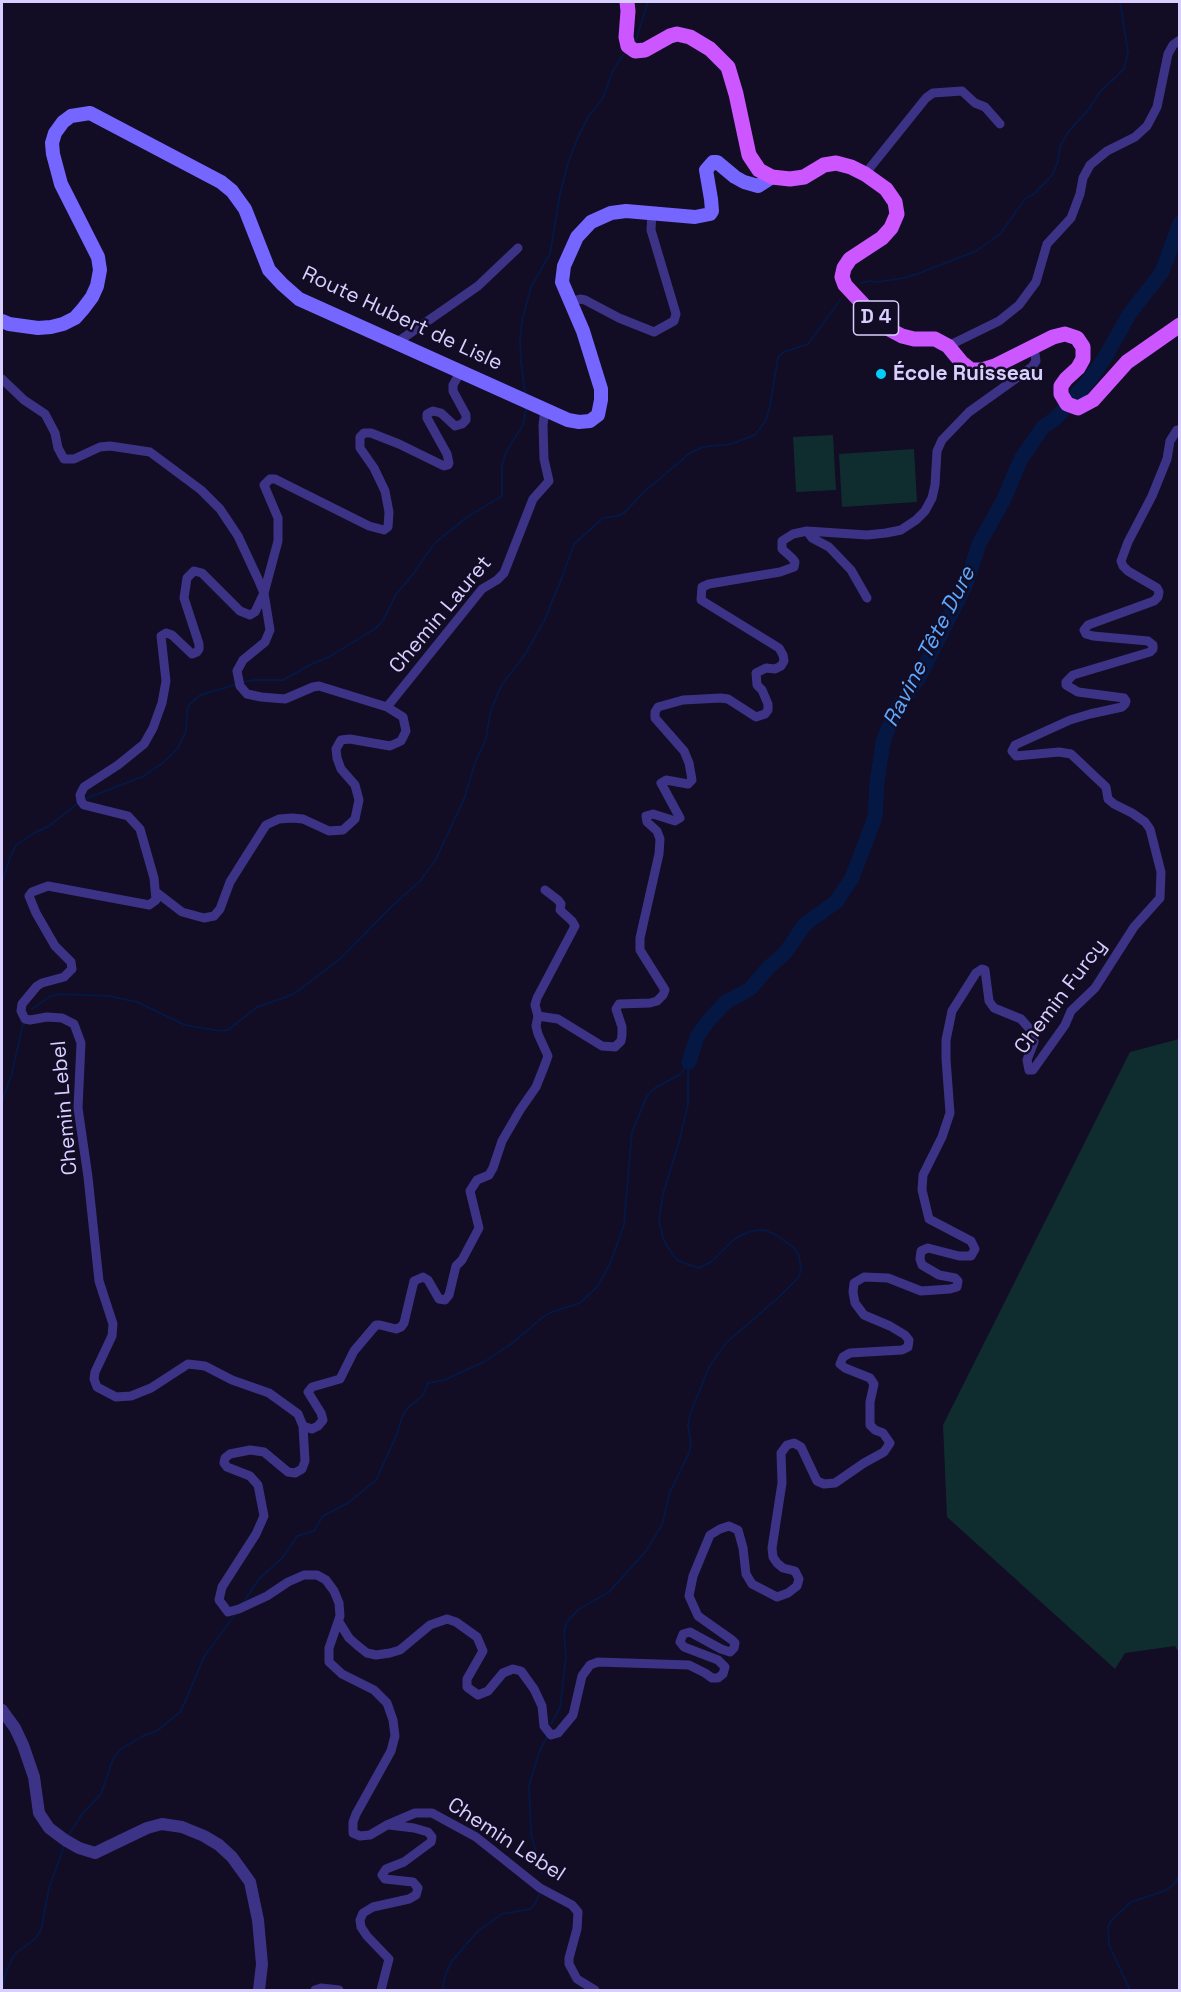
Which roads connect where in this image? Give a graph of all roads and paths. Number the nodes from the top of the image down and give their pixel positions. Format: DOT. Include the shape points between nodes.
graph roads {
  1 [pos="627,2"];
  2 [pos="1179,40"];
  3 [pos="1000,124"];
  4 [pos="865,174"];
  5 [pos="771,177"];
  6 [pos="652,212"];
  7 [pos="518,248"];
  8 [pos="570,302"];
  9 [pos="2,321"];
  10 [pos="1179,325"];
  11 [pos="396,342"];
  12 [pos="948,345"];
  13 [pos="1034,346"];
  14 [pos="461,371"];
  15 [pos="2,379"];
  16 [pos="545,409"];
  17 [pos="1179,430"];
  18 [pos="807,531"];
  19 [pos="264,593"];
  20 [pos="867,598"];
  21 [pos="387,707"];
  22 [pos="545,890"];
  23 [pos="156,892"];
  24 [pos="538,1016"];
  25 [pos="303,1426"];
  26 [pos="339,1622"];
  27 [pos="2,1710"];
  28 [pos="387,1825"];
  29 [pos="259,1990"];
  30 [pos="315,1990"];
  31 [pos="339,1990"];
  32 [pos="381,1990"];
  33 [pos="595,1990"];
  1 -- 5 [label="main road" via="626,37 634,51 645,50 677,34 710,49 728,67 749,155 759,170"];
  2 -- 12 [label="street" via="1168,54 1157,107 1147,126 1090,165 1071,218 1047,244 1036,282 1019,305 999,321"];
  3 -- 4 [label="street" via="985,107 962,91 933,93"];
  4 -- 5 [label="main road, D 4" via="837,163 824,165 804,177"];
  4 -- 12 [label="main road, D 4" via="886,189 896,202 897,214 882,238 850,260 842,277 874,316 894,332"];
  5 -- 6 [label="main road, Route Hubert de Lisle" via="758,186 712,162 706,170 710,214"];
  6 -- 8 [label="main road, Route Hubert de Lisle" via="611,213 584,228 564,266 562,282"];
  6 -- 8 [label="street" via="651,230 676,314 674,321 654,333 585,300"];
  7 -- 11 [label="street" via="478,286"];
  8 -- 16 [label="main road, Route Hubert de Lisle" via="601,390 598,415 579,422"];
  9 -- 11 [label="main road, Route Hubert de Lisle" via="38,328 63,324 75,318 97,286 98,257 61,184 52,143 63,122 71,116 90,113 232,190 245,209 269,270 299,299"];
  10 -- 13 [label="main road" via="1127,362 1093,400 1078,408 1064,400 1061,393 1061,386 1083,359 1083,347 1077,338 1065,334"];
  11 -- 14 [label="main road, Route Hubert de Lisle"];
  12 -- 13 [label="main road" via="971,370 994,366"];
  13 -- 18 [label="street" via="1036,361 1032,367 969,412 942,440 937,451 932,498 916,520 901,530 867,535"];
  14 -- 16 [label="main road, Route Hubert de Lisle"];
  14 -- 19 [label="street" via="453,391 466,420 455,426 433,411 426,418 447,454 447,465 371,433 360,437 360,448 385,491 389,522 384,530 275,479 267,481 264,485 278,518 279,535"];
  15 -- 19 [label="street" via="45,414 64,459 110,446 150,452 201,490 238,536"];
  16 -- 21 [label="street, Chemin Lauret" via="544,459 549,481 533,499 504,573 482,589"];
  17 -- 26 [label="street, Chemin Furcy" via="1170,441 1152,496 1121,561 1128,571 1157,588 1158,597 1084,630 1093,636 1148,641 1153,649 1073,675 1066,682 1078,692 1124,698 1125,705 1070,720 1012,748 1016,756 1071,754 1107,787 1108,799 1145,822 1161,872 1160,898 1134,927 1095,988 1071,1011 1033,1070 1029,1070 1027,1060 1034,1034 1021,1019 994,1008 989,1001 985,970 976,973 952,1011 946,1040 950,1113 924,1175 922,1190 929,1219 971,1241 975,1249 971,1256 928,1248 921,1251 922,1265 958,1281 957,1287 950,1289 921,1291 888,1278 864,1277 854,1283 855,1303 864,1315 890,1326 909,1340 908,1347 902,1350 850,1353 840,1364 870,1378 874,1384 870,1425 890,1443 885,1452 836,1482 824,1484 816,1481 801,1447 787,1445 781,1453 782,1483 773,1557 783,1568 795,1571 797,1586 777,1596 752,1584 746,1574 738,1530 729,1526 710,1535 693,1576 690,1596 698,1616 732,1640 734,1648 730,1652 690,1632 683,1634 680,1642 718,1660 725,1667 723,1674 712,1678 689,1665 598,1662 590,1665 582,1676 573,1715 551,1736 544,1726 542,1706 534,1689 520,1671 503,1673 488,1692 478,1695 467,1687 467,1679 483,1651 477,1637 456,1622 447,1619 430,1625 400,1650 376,1655 367,1653 349,1638"];
  18 -- 20 [label="street" via="851,570"];
  18 -- 24 [label="street" via="782,542 782,549 795,562 794,567 709,584 700,592 701,600 779,648 783,655 780,666 756,673 757,685 768,704 765,714 756,717 721,698 683,700 658,707 655,712 684,751 692,780 688,784 666,780 661,783 680,818 675,821 653,814 646,816 660,839 640,950 665,990 663,995 650,1003 619,1004 616,1009 622,1035 615,1047 602,1046 558,1019"];
  19 -- 21 [label="street" via="270,630 265,642 243,660 237,671 240,686 247,694 285,699 319,687"];
  19 -- 23 [label="street" via="255,612 245,614 206,576 191,574 185,583 184,598 199,649 192,654 171,635 161,636 166,681 153,728 144,744 84,787 80,795 84,805 133,819 144,839"];
  21 -- 23 [label="street" via="403,717 406,730 400,741 390,746 341,740 336,749 341,768 355,784 359,800 355,819 343,830 329,831 292,818 266,825 214,916 204,918 182,912"];
  22 -- 24 [label="street" via="558,900 560,910 575,926 537,998"];
  23 -- 25 [label="street, Chemin Lebel" via="156,900 149,905 48,886 30,896 50,938 71,962 72,969 64,977 37,986 21,1011 25,1019 54,1017 74,1023 81,1043 78,1108 99,1281 113,1324 94,1379 96,1386 110,1395 131,1396 188,1364 205,1366 269,1393 292,1408"];
  24 -- 25 [label="street" via="536,1026 548,1056 536,1087 502,1141 493,1168 470,1191 479,1228 456,1266 449,1295 445,1300 439,1299 423,1276 414,1281 401,1327 376,1325 354,1351 340,1379 312,1386 308,1392 322,1420 312,1428"];
  25 -- 26 [label="street, Chemin Lebel" via="305,1461 295,1473 288,1472 264,1452 250,1450 225,1458 227,1467 250,1476 258,1485 264,1516 222,1587 219,1600 228,1612 304,1575 317,1575 334,1591 339,1603"];
  26 -- 28 [label="street, Chemin Lebel" via="329,1648 329,1662 342,1674 374,1690 387,1703 395,1736 391,1751 356,1814 353,1833 370,1835"];
  27 -- 29 [label="street" via="23,1745 34,1777 39,1813 49,1828 65,1840 95,1853 162,1824 204,1836 232,1857 250,1882 258,1920 262,1964"];
  28 -- 32 [label="street" via="414,1828 432,1837 431,1842 382,1875 385,1880 413,1882 418,1888 416,1895 373,1907 360,1920 367,1936 389,1959"];
  28 -- 33 [label="street, Chemin Lebel" via="415,1813 432,1813 476,1837 548,1894 572,1905 578,1917 569,1964 577,1978"];
  30 -- 31 [label="street"];
}
